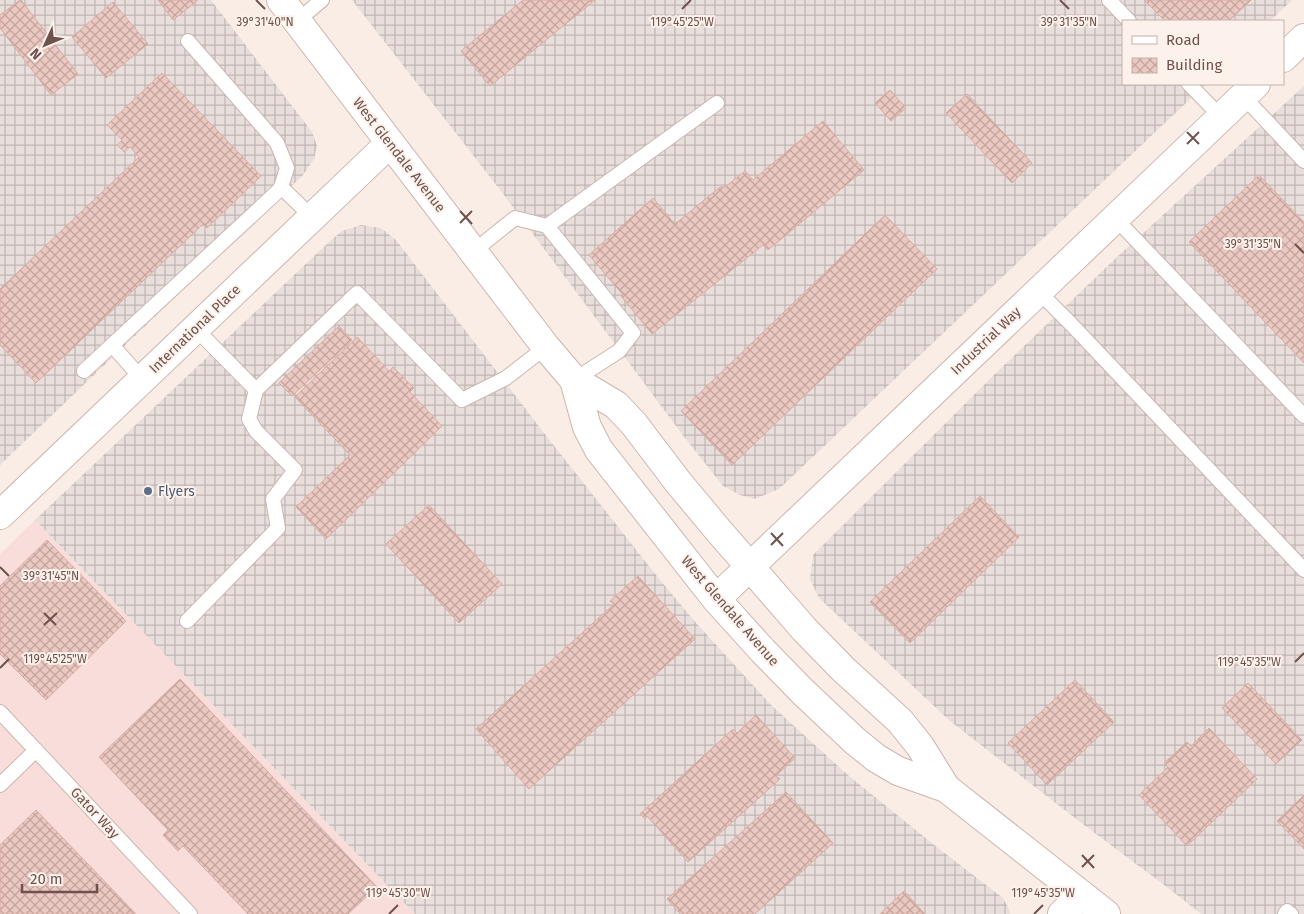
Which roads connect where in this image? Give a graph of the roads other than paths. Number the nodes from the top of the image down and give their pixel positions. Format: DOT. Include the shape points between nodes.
graph roads {
  1 [pos="322,0"];
  2 [pos="1109,0"];
  3 [pos="289,10"];
  4 [pos="1128,20"];
  5 [pos="1304,38"];
  6 [pos="188,41"];
  7 [pos="1284,57"];
  8 [pos="1190,85"];
  9 [pos="1250,90"];
  10 [pos="718,103"];
  11 [pos="1221,117"];
  12 [pos="390,143"];
  13 [pos="1302,155"];
  14 [pos="282,187"];
  15 [pos="312,217"];
  16 [pos="1115,218"];
  17 [pos="547,226"];
  18 [pos="474,251"];
  19 [pos="1038,291"];
  20 [pos="195,328"];
  21 [pos="112,345"];
  22 [pos="546,346"];
  23 [pos="84,371"];
  24 [pos="142,379"];
  25 [pos="574,380"];
  26 [pos="256,390"];
  27 [pos="1304,416"];
  28 [pos="0,514"];
  29 [pos="749,567"];
  30 [pos="1304,570"];
  31 [pos="716,599"];
  32 [pos="187,621"];
  33 [pos="0,712"];
  34 [pos="36,750"];
  35 [pos="0,785"];
  36 [pos="946,788"];
  37 [pos="1082,895"];
  38 [pos="190,914"];
  39 [pos="1062,914"];
  40 [pos="1106,914"];
  41 [pos="1285,914"];
  42 [pos="1291,914"];
  1 -- 3 [label="lane"];
  2 -- 4 [label="lane"];
  3 -- 12 [label="main road, West Glendale Avenue"];
  5 -- 7 [label="main road"];
  6 -- 14 [label="lane" via="277,144 287,168"];
  8 -- 11 [label="lane"];
  9 -- 11 [label="main road, Industrial Way"];
  9 -- 13 [label="lane"];
  10 -- 17 [label="lane"];
  11 -- 16 [label="main road, Industrial Way"];
  12 -- 15 [label="main road, International Place"];
  12 -- 18 [label="main road, West Glendale Avenue"];
  14 -- 15 [label="lane"];
  14 -- 21 [label="lane"];
  15 -- 20 [label="main road, International Place"];
  16 -- 19 [label="main road, Industrial Way"];
  16 -- 27 [label="lane"];
  17 -- 18 [label="lane" via="515,218"];
  17 -- 25 [label="lane" via="633,333 619,351"];
  18 -- 22 [label="main road, West Glendale Avenue"];
  19 -- 29 [label="main road, Industrial Way"];
  19 -- 30 [label="lane"];
  20 -- 24 [label="main road, International Place"];
  20 -- 26 [label="lane"];
  21 -- 23 [label="lane"];
  21 -- 24 [label="lane"];
  22 -- 25 [label="main road, West Glendale Avenue"];
  22 -- 26 [label="lane" via="506,378 462,400 357,293"];
  24 -- 28 [label="main road, International Place"];
  25 -- 29 [label="main road, West Glendale Avenue" via="616,405 634,424"];
  25 -- 31 [label="main road, West Glendale Avenue" via="587,427 599,450"];
  26 -- 32 [label="lane" via="249,420 295,470 273,499 278,528"];
  29 -- 31 [label="main road, Industrial Way"];
  29 -- 36 [label="main road, West Glendale Avenue" via="836,663 900,721"];
  31 -- 36 [label="main road, West Glendale Avenue" via="803,692 855,741 898,771"];
  33 -- 34 [label="lane, Gator Way"];
  34 -- 35 [label="lane"];
  34 -- 38 [label="lane, Gator Way"];
  36 -- 37 [label="main road, West Glendale Avenue"];
  37 -- 39 [label="main road"];
  37 -- 40 [label="main road, West Glendale Avenue"];
  41 -- 42 [label="lane" via="1287,911"];
}
